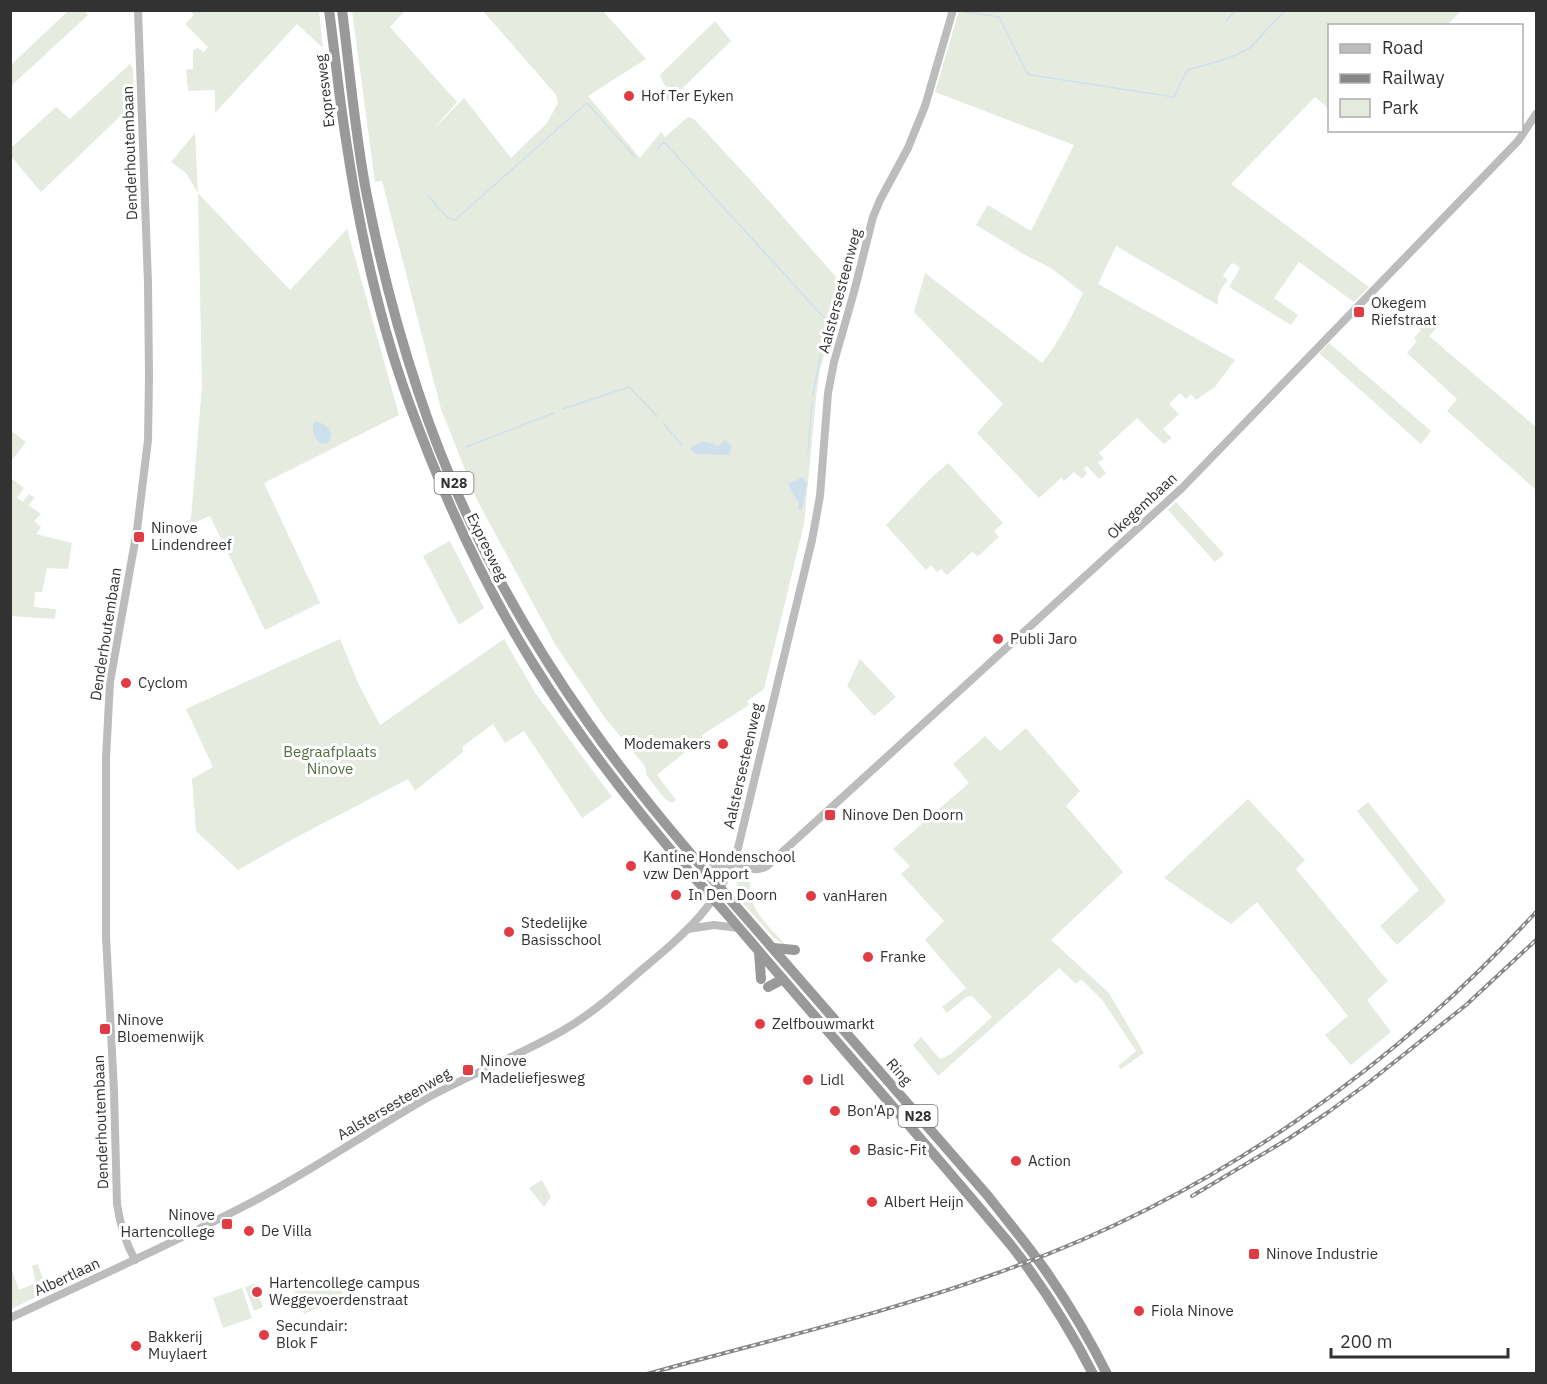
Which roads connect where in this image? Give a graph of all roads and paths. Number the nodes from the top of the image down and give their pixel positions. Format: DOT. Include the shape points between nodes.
graph roads {
  1 [pos="138,10"];
  2 [pos="330,10"];
  3 [pos="342,10"];
  4 [pos="953,10"];
  5 [pos="1536,114"];
  6 [pos="733,861"];
  7 [pos="703,870"];
  8 [pos="720,889"];
  9 [pos="714,899"];
  10 [pos="739,928"];
  11 [pos="688,929"];
  12 [pos="773,948"];
  13 [pos="795,950"];
  14 [pos="759,952"];
  15 [pos="783,979"];
  16 [pos="135,1260"];
  17 [pos="10,1318"];
  18 [pos="1093,1374"];
  19 [pos="1107,1374"];
  1 -- 16 [label="main road, Denderhoutembaan" via="148,283 148,440 137,530 110,682 105,836 117,1204"];
  2 -- 9 [label="highway, Expresweg / N28" via="345,139 368,263 404,387 446,496 486,580 555,698 627,796"];
  3 -- 7 [label="highway, Expresweg / N28" via="357,135 388,292 419,394 463,506 520,617 565,690"];
  4 -- 6 [label="main road, Aalstersesteenweg" via="925,106 873,218 834,362 812,540"];
  5 -- 6 [label="main road, Okegembaan" via="1518,141 1182,488 767,866 759,870"];
  6 -- 7 [label="main road"];
  6 -- 8 [label="main road, Aalstersesteenweg"];
  7 -- 8 [label="highway, Expresweg / N28"];
  8 -- 9 [label="main road, Aalstersesteenweg"];
  8 -- 12 [label="highway, Ring / N28"];
  9 -- 10 [label="highway, Ring / N28"];
  9 -- 11 [label="main road, Aalstersesteenweg"];
  10 -- 11 [label="main road"];
  10 -- 14 [label="highway, Ring / N28"];
  11 -- 16 [label="main road, Aalstersesteenweg" via="619,990 562,1031 431,1097 256,1200"];
  12 -- 13 [label="highway"];
  12 -- 19 [label="highway, Ring / N28" via="1020,1236 1082,1326"];
  14 -- 15 [label="highway, Ring / N28"];
  14 -- 15 [label="highway" via="764,983"];
  15 -- 18 [label="highway, Ring / N28" via="1010,1244 1040,1284"];
  16 -- 17 [label="main road, Albertlaan"];
}
